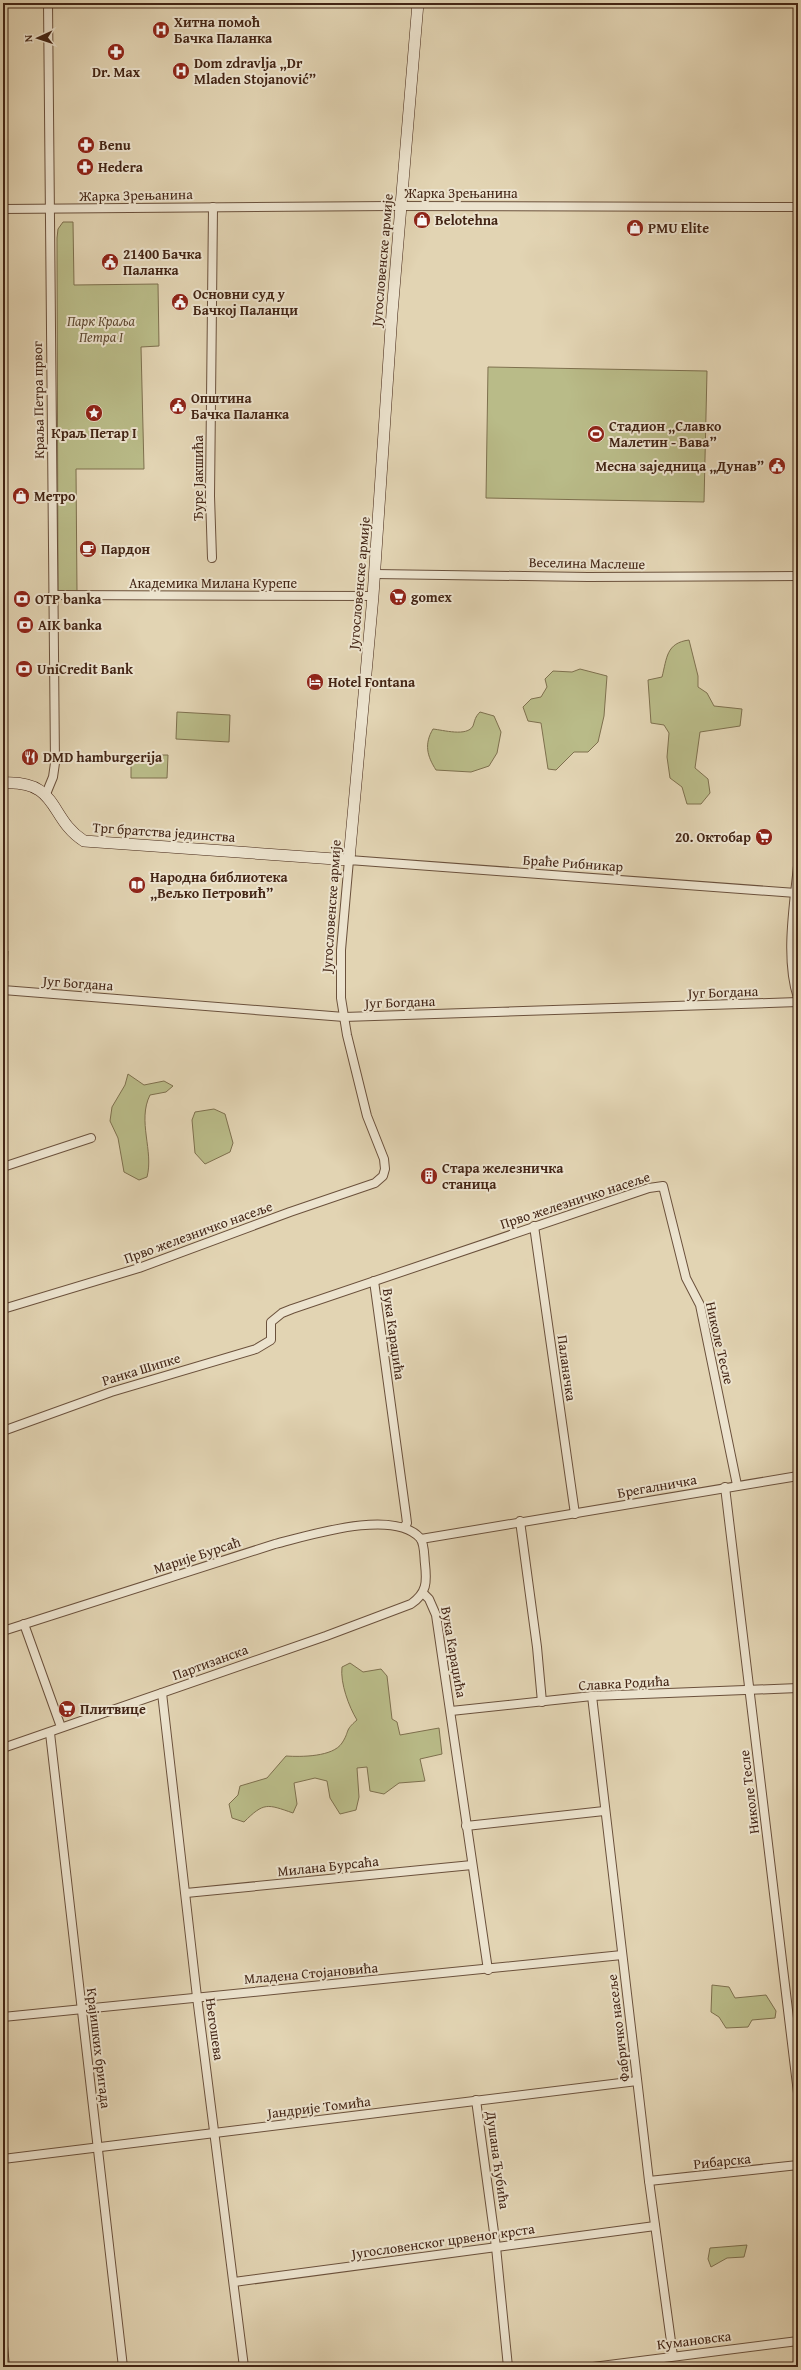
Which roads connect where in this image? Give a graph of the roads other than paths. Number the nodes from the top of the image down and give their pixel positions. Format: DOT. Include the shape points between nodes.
graph roads {
  1 [pos="48,3"];
  2 [pos="418,3"];
  3 [pos="401,206"];
  4 [pos="798,206"];
  5 [pos="213,207"];
  6 [pos="3,209"];
  7 [pos="49,209"];
  8 [pos="212,558"];
  9 [pos="375,574"];
  10 [pos="798,576"];
  11 [pos="53,595"];
  12 [pos="373,596"];
  13 [pos="3,783"];
  14 [pos="46,794"];
  15 [pos="349,860"];
  16 [pos="798,866"];
  17 [pos="796,893"];
  18 [pos="3,990"];
  19 [pos="798,998"];
  20 [pos="798,1002"];
  21 [pos="344,1017"];
  22 [pos="91,1138"];
  23 [pos="384,1159"];
  24 [pos="3,1167"];
  25 [pos="663,1186"];
  26 [pos="534,1226"];
  27 [pos="374,1281"];
  28 [pos="3,1309"];
  29 [pos="271,1322"];
  30 [pos="3,1431"];
  31 [pos="798,1476"];
  32 [pos="737,1485"];
  33 [pos="725,1487"];
  34 [pos="575,1514"];
  35 [pos="520,1521"];
  36 [pos="404,1527"];
  37 [pos="421,1539"];
  38 [pos="423,1593"];
  39 [pos="24,1624"];
  40 [pos="3,1631"];
  41 [pos="798,1688"];
  42 [pos="749,1690"];
  43 [pos="162,1693"];
  44 [pos="592,1696"];
  45 [pos="542,1702"];
  46 [pos="451,1710"];
  47 [pos="61,1727"];
  48 [pos="50,1733"];
  49 [pos="3,1748"];
  50 [pos="604,1811"];
  51 [pos="466,1826"];
  52 [pos="472,1864"];
  53 [pos="186,1893"];
  54 [pos="622,1955"];
  55 [pos="488,1970"];
  56 [pos="197,1997"];
  57 [pos="81,2008"];
  58 [pos="3,2017"];
  59 [pos="637,2082"];
  60 [pos="798,2093"];
  61 [pos="476,2100"];
  62 [pos="216,2133"];
  63 [pos="99,2147"];
  64 [pos="3,2159"];
  65 [pos="798,2165"];
  66 [pos="649,2181"];
  67 [pos="655,2226"];
  68 [pos="496,2247"];
  69 [pos="234,2282"];
  70 [pos="798,2341"];
  71 [pos="3,2346"];
  72 [pos="673,2356"];
  73 [pos="5,2367"];
  74 [pos="123,2367"];
  75 [pos="244,2367"];
  76 [pos="508,2367"];
  77 [pos="593,2367"];
  1 -- 7 [label="street, Краља Петра првог"];
  2 -- 3 [label="street, Југословенске армије"];
  3 -- 4 [label="street, Жарка Зрењанина"];
  3 -- 5 [label="street, Жарка Зрењанина"];
  3 -- 9 [label="street, Југословенске армије"];
  5 -- 7 [label="street, Жарка Зрењанина"];
  5 -- 8 [label="street, Ђуре Јакшића" via="210,490"];
  6 -- 7 [label="street, Жарка Зрењанина"];
  7 -- 11 [label="street, Краља Петра првог"];
  9 -- 10 [label="street, Веселина Маслеше"];
  9 -- 12 [label="street, Југословенске армије"];
  11 -- 12 [label="street, Академика Милана Курепе"];
  11 -- 14 [label="street, Краља Петра првог" via="55,763"];
  12 -- 15 [label="street, Југословенске армије"];
  13 -- 14 [label="street, Трг братства јединства" via="29,785"];
  14 -- 15 [label="street, Трг братства јединства" via="67,826 84,841"];
  15 -- 17 [label="street, Браће Рибникар"];
  15 -- 21 [label="street, Југословенске армије" via="341,950"];
  16 -- 17 [label="street"];
  17 -- 19 [label="street" via="792,960"];
  18 -- 21 [label="street, Југ Богдана"];
  20 -- 21 [label="street, Југ Богдана"];
  21 -- 23 [label="street, Југословенске армије" via="367,1116"];
  22 -- 24 [label="street"];
  23 -- 28 [label="street, Прво железничко насеље" via="385,1170 375,1182 139,1268"];
  25 -- 26 [label="street, Прво железничко насеље" via="648,1188"];
  25 -- 32 [label="street, Николе Тесле" via="686,1278 700,1305"];
  26 -- 27 [label="street, Прво железничко насеље"];
  26 -- 34 [label="street, Паланачка"];
  27 -- 29 [label="street, Прво железничко насеље" via="282,1313"];
  27 -- 36 [label="street, Вука Караџића" via="407,1523"];
  29 -- 30 [label="street, Ранка Шипке" via="270,1340 256,1349 111,1392"];
  31 -- 32 [label="street, Брегалничка"];
  32 -- 33 [label="street, Брегалничка"];
  33 -- 34 [label="street, Брегалничка"];
  33 -- 42 [label="street, Николе Тесле"];
  34 -- 35 [label="street, Брегалничка"];
  35 -- 37 [label="street, Брегалничка"];
  35 -- 45 [label="street" via="538,1647"];
  36 -- 37 [label="street"];
  36 -- 39 [label="street, Марије Бурсаћ" via="364,1525 282,1542"];
  37 -- 38 [label="street" via="427,1580"];
  38 -- 43 [label="street, Партизанска" via="411,1604"];
  38 -- 46 [label="street, Вука Караџића" via="429,1599 436,1615"];
  39 -- 40 [label="street, Марије Бурсаћ"];
  39 -- 47 [label="street"];
  41 -- 42 [label="street, Славка Родића"];
  42 -- 44 [label="street, Славка Родића"];
  42 -- 60 [label="street, Николе Тесле"];
  43 -- 47 [label="street, Партизанска"];
  43 -- 53 [label="street, Његошева"];
  44 -- 45 [label="street, Славка Родића"];
  44 -- 50 [label="street, Фабричко насеље"];
  45 -- 46 [label="street, Славка Родића"];
  46 -- 51 [label="street, Вука Караџића"];
  47 -- 48 [label="street, Партизанска"];
  48 -- 49 [label="street, Партизанска"];
  48 -- 57 [label="street, Крајишких бригада"];
  50 -- 51 [label="street"];
  50 -- 54 [label="street, Фабричко насеље"];
  51 -- 52 [label="street, Вука Караџића"];
  52 -- 53 [label="street, Милана Бурсаћа"];
  52 -- 55 [label="street, Вука Караџића"];
  53 -- 56 [label="street, Његошева"];
  54 -- 55 [label="street, Младена Стојановића"];
  54 -- 59 [label="street, Фабричко насеље"];
  55 -- 56 [label="street, Младена Стојановића"];
  56 -- 57 [label="street, Младена Стојановића"];
  56 -- 62 [label="street, Његошева"];
  57 -- 58 [label="street, Младена Стојановића"];
  57 -- 63 [label="street, Крајишких бригада"];
  59 -- 61 [label="street, Јандрије Томића"];
  59 -- 66 [label="street, Фабричко насеље"];
  61 -- 62 [label="street, Јандрије Томића"];
  61 -- 68 [label="street, Душана Ћубића"];
  62 -- 63 [label="street, Јандрије Томића"];
  62 -- 69 [label="street, Његошева"];
  63 -- 64 [label="street, Јандрије Томића"];
  63 -- 74 [label="street, Крајишких бригада"];
  65 -- 66 [label="street, Рибарска"];
  66 -- 67 [label="street, Фабричко насеље"];
  67 -- 68 [label="street, Југословенског црвеног крста"];
  67 -- 72 [label="street, Фабричко насеље"];
  68 -- 69 [label="street, Југословенског црвеног крста"];
  68 -- 76 [label="street, Душана Ћубића"];
  69 -- 75 [label="street, Његошева"];
  70 -- 72 [label="street, Кумановска"];
  71 -- 73 [label="street"];
  72 -- 77 [label="street, Кумановска"];
}
